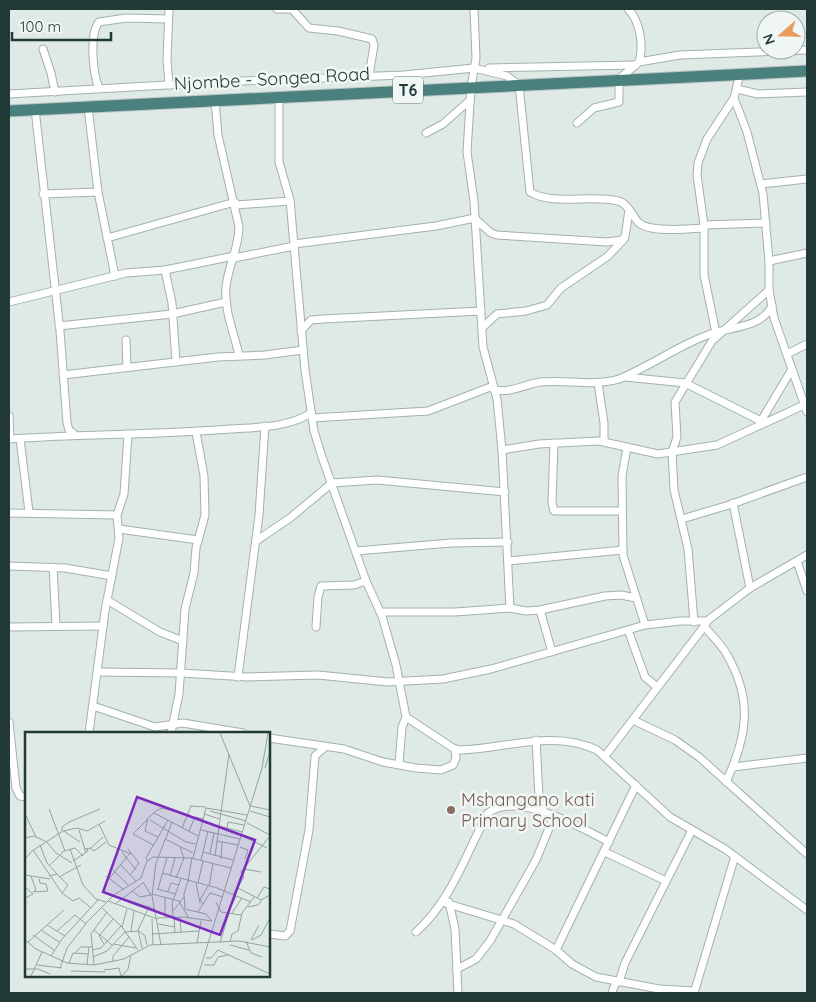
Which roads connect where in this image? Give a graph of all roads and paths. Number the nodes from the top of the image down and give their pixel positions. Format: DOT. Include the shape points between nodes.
graph roads {
  1 [pos="169,9"];
  2 [pos="277,9"];
  3 [pos="291,9"];
  4 [pos="474,9"];
  5 [pos="628,9"];
  6 [pos="168,19"];
  7 [pos="43,49"];
  8 [pos="807,50"];
  9 [pos="638,63"];
  10 [pos="474,68"];
  11 [pos="485,70"];
  12 [pos="807,71"];
  13 [pos="740,73"];
  14 [pos="369,76"];
  15 [pos="620,79"];
  16 [pos="169,85"];
  17 [pos="518,85"];
  18 [pos="502,86"];
  19 [pos="471,87"];
  20 [pos="99,88"];
  21 [pos="738,89"];
  22 [pos="54,92"];
  23 [pos="807,92"];
  24 [pos="9,94"];
  25 [pos="279,96"];
  26 [pos="734,98"];
  27 [pos="215,100"];
  28 [pos="470,100"];
  29 [pos="88,107"];
  30 [pos="35,109"];
  31 [pos="9,111"];
  32 [pos="577,123"];
  33 [pos="426,133"];
  34 [pos="807,179"];
  35 [pos="761,184"];
  36 [pos="98,192"];
  37 [pos="43,194"];
  38 [pos="290,201"];
  39 [pos="235,204"];
  40 [pos="629,210"];
  41 [pos="475,219"];
  42 [pos="766,223"];
  43 [pos="704,226"];
  44 [pos="625,237"];
  45 [pos="107,238"];
  46 [pos="294,245"];
  47 [pos="807,252"];
  48 [pos="234,257"];
  49 [pos="769,261"];
  50 [pos="165,270"];
  51 [pos="115,276"];
  52 [pos="53,290"];
  53 [pos="769,290"];
  54 [pos="9,302"];
  55 [pos="226,302"];
  56 [pos="772,306"];
  57 [pos="481,312"];
  58 [pos="299,313"];
  59 [pos="172,314"];
  60 [pos="314,320"];
  61 [pos="59,326"];
  62 [pos="482,328"];
  63 [pos="301,331"];
  64 [pos="719,332"];
  65 [pos="126,340"];
  66 [pos="807,344"];
  67 [pos="302,350"];
  68 [pos="787,354"];
  69 [pos="239,355"];
  70 [pos="176,362"];
  71 [pos="127,367"];
  72 [pos="792,369"];
  73 [pos="63,375"];
  74 [pos="625,376"];
  75 [pos="598,383"];
  76 [pos="685,383"];
  77 [pos="493,388"];
  78 [pos="805,403"];
  79 [pos="312,415"];
  80 [pos="9,416"];
  81 [pos="762,421"];
  82 [pos="265,426"];
  83 [pos="196,432"];
  84 [pos="128,434"];
  85 [pos="75,435"];
  86 [pos="9,439"];
  87 [pos="20,439"];
  88 [pos="604,441"];
  89 [pos="554,443"];
  90 [pos="627,447"];
  91 [pos="502,450"];
  92 [pos="672,452"];
  93 [pos="807,476"];
  94 [pos="332,483"];
  95 [pos="505,492"];
  96 [pos="733,503"];
  97 [pos="622,511"];
  98 [pos="29,512"];
  99 [pos="9,513"];
  100 [pos="117,515"];
  101 [pos="682,519"];
  102 [pos="119,528"];
  103 [pos="198,540"];
  104 [pos="256,541"];
  105 [pos="508,542"];
  106 [pos="623,550"];
  107 [pos="356,551"];
  108 [pos="807,555"];
  109 [pos="508,561"];
  110 [pos="797,561"];
  111 [pos="9,566"];
  112 [pos="53,567"];
  113 [pos="112,576"];
  114 [pos="366,581"];
  115 [pos="750,588"];
  116 [pos="807,591"];
  117 [pos="636,598"];
  118 [pos="107,600"];
  119 [pos="510,608"];
  120 [pos="540,610"];
  121 [pos="380,612"];
  122 [pos="694,622"];
  123 [pos="706,624"];
  124 [pos="56,625"];
  125 [pos="645,625"];
  126 [pos="103,626"];
  127 [pos="9,627"];
  128 [pos="316,627"];
  129 [pos="628,630"];
  130 [pos="183,641"];
  131 [pos="552,652"];
  132 [pos="98,672"];
  133 [pos="182,673"];
  134 [pos="238,677"];
  135 [pos="400,682"];
  136 [pos="656,687"];
  137 [pos="93,706"];
  138 [pos="406,717"];
  139 [pos="633,720"];
  140 [pos="9,722"];
  141 [pos="172,724"];
  142 [pos="89,732"];
  143 [pos="171,732"];
  144 [pos="237,732"];
  145 [pos="270,738"];
  146 [pos="536,740"];
  147 [pos="325,747"];
  148 [pos="455,749"];
  149 [pos="605,756"];
  150 [pos="807,758"];
  151 [pos="399,763"];
  152 [pos="733,766"];
  153 [pos="726,782"];
  154 [pos="636,785"];
  155 [pos="25,797"];
  156 [pos="543,812"];
  157 [pos="554,816"];
  158 [pos="692,830"];
  159 [pos="609,842"];
  160 [pos="604,852"];
  161 [pos="807,854"];
  162 [pos="736,856"];
  163 [pos="666,881"];
  164 [pos="446,894"];
  165 [pos="442,902"];
  166 [pos="450,904"];
  167 [pos="807,910"];
  168 [pos="502,918"];
  169 [pos="416,932"];
  170 [pos="270,934"];
  171 [pos="556,950"];
  172 [pos="457,969"];
  173 [pos="617,982"];
  174 [pos="694,992"];
  175 [pos="458,993"];
  176 [pos="612,993"];
  1 -- 6 [label="street"];
  2 -- 3 [label="street"];
  3 -- 14 [label="street" via="309,28 372,39"];
  4 -- 10 [label="street"];
  5 -- 9 [label="street" via="636,19 640,38"];
  6 -- 16 [label="street"];
  6 -- 20 [label="street" via="126,18 97,23 93,65"];
  7 -- 22 [label="street"];
  8 -- 9 [label="street" via="680,55"];
  9 -- 11 [label="street"];
  9 -- 15 [label="street"];
  10 -- 11 [label="street"];
  10 -- 14 [label="street"];
  10 -- 19 [label="street"];
  11 -- 17 [label="street" via="507,76"];
  11 -- 18 [label="street"];
  12 -- 13 [label="highway, Njombe - Songea Road / T6"];
  13 -- 15 [label="highway, Njombe - Songea Road / T6"];
  13 -- 21 [label="street"];
  14 -- 16 [label="street"];
  15 -- 17 [label="highway, Njombe - Songea Road / T6"];
  15 -- 32 [label="street" via="619,102 594,108"];
  16 -- 20 [label="street"];
  17 -- 18 [label="highway, Njombe - Songea Road / T6"];
  17 -- 40 [label="street" via="530,192 546,199 581,197 618,201"];
  18 -- 19 [label="highway, Njombe - Songea Road / T6"];
  19 -- 25 [label="highway, Njombe - Songea Road / T6"];
  19 -- 28 [label="street"];
  20 -- 22 [label="street"];
  21 -- 23 [label="street" via="758,94"];
  21 -- 26 [label="street"];
  22 -- 24 [label="street"];
  25 -- 27 [label="highway, Njombe - Songea Road / T6"];
  25 -- 38 [label="street" via="278,153"];
  26 -- 35 [label="street"];
  26 -- 43 [label="street" via="707,139 698,163"];
  27 -- 29 [label="highway, Njombe - Songea Road / T6"];
  27 -- 39 [label="street" via="218,135"];
  28 -- 33 [label="street" via="443,124"];
  28 -- 41 [label="street" via="466,152"];
  29 -- 30 [label="highway, Njombe - Songea Road / T6"];
  29 -- 36 [label="street"];
  30 -- 31 [label="highway, Njombe - Songea Road / T6"];
  30 -- 37 [label="street"];
  34 -- 35 [label="street"];
  35 -- 42 [label="street"];
  36 -- 37 [label="street"];
  36 -- 45 [label="street"];
  37 -- 52 [label="street"];
  38 -- 39 [label="street"];
  38 -- 46 [label="street"];
  39 -- 45 [label="street"];
  39 -- 48 [label="street" via="239,238"];
  40 -- 43 [label="street" via="640,224 652,228"];
  40 -- 44 [label="street"];
  41 -- 44 [label="street" via="491,233 503,236 584,242 618,241"];
  41 -- 46 [label="street"];
  41 -- 57 [label="street"];
  42 -- 43 [label="street"];
  42 -- 49 [label="street"];
  43 -- 64 [label="street" via="704,275"];
  44 -- 62 [label="street" via="608,256 568,282 547,305 497,314"];
  45 -- 51 [label="street"];
  46 -- 48 [label="street"];
  46 -- 58 [label="street"];
  47 -- 49 [label="street"];
  48 -- 50 [label="street"];
  48 -- 55 [label="street" via="226,285"];
  49 -- 53 [label="street"];
  50 -- 51 [label="street"];
  50 -- 59 [label="street"];
  51 -- 52 [label="street"];
  52 -- 54 [label="street"];
  52 -- 61 [label="street"];
  53 -- 56 [label="street"];
  53 -- 64 [label="street"];
  55 -- 59 [label="street"];
  55 -- 69 [label="street"];
  56 -- 64 [label="street" via="762,318"];
  56 -- 68 [label="street"];
  57 -- 60 [label="street" via="364,315"];
  57 -- 62 [label="street"];
  58 -- 60 [label="street"];
  58 -- 63 [label="street"];
  59 -- 61 [label="street"];
  59 -- 70 [label="street"];
  60 -- 63 [label="street"];
  61 -- 73 [label="street"];
  62 -- 77 [label="street" via="485,360"];
  63 -- 67 [label="street"];
  64 -- 74 [label="street"];
  64 -- 76 [label="street"];
  65 -- 71 [label="street"];
  66 -- 68 [label="street"];
  67 -- 69 [label="street"];
  67 -- 79 [label="street"];
  68 -- 72 [label="street"];
  69 -- 70 [label="street"];
  70 -- 71 [label="street"];
  71 -- 73 [label="street"];
  72 -- 78 [label="street"];
  72 -- 81 [label="street"];
  73 -- 85 [label="street" via="68,428"];
  74 -- 75 [label="street"];
  74 -- 76 [label="street"];
  75 -- 77 [label="street" via="541,382 512,391"];
  75 -- 88 [label="street"];
  76 -- 81 [label="street"];
  76 -- 92 [label="street" via="675,402 677,437"];
  77 -- 79 [label="street" via="428,411"];
  77 -- 91 [label="street"];
  78 -- 81 [label="street"];
  79 -- 82 [label="street" via="288,424"];
  79 -- 94 [label="street" via="317,441"];
  80 -- 86 [label="street"];
  81 -- 92 [label="street" via="710,447"];
  82 -- 83 [label="street"];
  82 -- 104 [label="street"];
  83 -- 84 [label="street"];
  83 -- 103 [label="street" via="205,501"];
  84 -- 85 [label="street"];
  84 -- 100 [label="street" via="124,494"];
  85 -- 87 [label="street"];
  86 -- 87 [label="street"];
  87 -- 98 [label="street"];
  88 -- 89 [label="street"];
  88 -- 90 [label="street"];
  89 -- 91 [label="street"];
  89 -- 97 [label="street" via="554,511"];
  90 -- 92 [label="street" via="658,454"];
  90 -- 97 [label="street" via="622,476"];
  91 -- 95 [label="street"];
  92 -- 101 [label="street" via="676,500"];
  93 -- 96 [label="street"];
  94 -- 95 [label="street" via="384,481"];
  94 -- 104 [label="street"];
  94 -- 107 [label="street"];
  95 -- 105 [label="street"];
  96 -- 101 [label="street"];
  96 -- 115 [label="street"];
  97 -- 106 [label="street"];
  98 -- 99 [label="street"];
  98 -- 100 [label="street"];
  100 -- 102 [label="street"];
  101 -- 122 [label="street"];
  102 -- 103 [label="street"];
  102 -- 113 [label="street"];
  103 -- 130 [label="street" via="185,608"];
  104 -- 134 [label="street"];
  105 -- 107 [label="street"];
  105 -- 109 [label="street"];
  106 -- 109 [label="street"];
  106 -- 117 [label="street"];
  107 -- 114 [label="street"];
  108 -- 110 [label="street"];
  109 -- 119 [label="street"];
  110 -- 115 [label="street"];
  110 -- 116 [label="street"];
  111 -- 112 [label="street"];
  112 -- 113 [label="street"];
  112 -- 124 [label="street"];
  113 -- 118 [label="street"];
  114 -- 121 [label="street"];
  114 -- 128 [label="street" via="354,585 321,586"];
  115 -- 123 [label="street"];
  117 -- 120 [label="street" via="605,596"];
  117 -- 125 [label="street"];
  118 -- 126 [label="street"];
  118 -- 130 [label="street" via="160,632"];
  119 -- 120 [label="street"];
  119 -- 121 [label="street"];
  120 -- 131 [label="street"];
  121 -- 135 [label="street"];
  122 -- 123 [label="street"];
  122 -- 125 [label="street"];
  123 -- 136 [label="street"];
  123 -- 152 [label="street" via="726,653 744,697 745,727"];
  124 -- 126 [label="street"];
  124 -- 127 [label="street"];
  125 -- 129 [label="street"];
  126 -- 132 [label="street"];
  129 -- 131 [label="street"];
  129 -- 136 [label="street" via="645,678"];
  130 -- 133 [label="street"];
  131 -- 135 [label="street" via="444,679"];
  132 -- 133 [label="street"];
  132 -- 137 [label="street"];
  133 -- 134 [label="street"];
  133 -- 141 [label="street"];
  134 -- 135 [label="street" via="318,675"];
  135 -- 138 [label="street"];
  136 -- 139 [label="street"];
  137 -- 141 [label="street" via="155,727"];
  137 -- 142 [label="street"];
  138 -- 148 [label="street"];
  138 -- 151 [label="street"];
  139 -- 149 [label="street"];
  139 -- 153 [label="street" via="675,740"];
  140 -- 155 [label="street" via="16,788 20,796"];
  141 -- 143 [label="street"];
  141 -- 144 [label="street"];
  145 -- 147 [label="street"];
  146 -- 148 [label="street"];
  146 -- 149 [label="street" via="588,746"];
  146 -- 156 [label="street"];
  147 -- 151 [label="street"];
  147 -- 170 [label="street" via="315,756 309,830 290,931 285,936"];
  148 -- 151 [label="street" via="456,762 448,768 434,770"];
  149 -- 154 [label="street"];
  150 -- 152 [label="street"];
  152 -- 153 [label="street"];
  153 -- 161 [label="street"];
  154 -- 158 [label="street" via="670,817"];
  154 -- 159 [label="street"];
  156 -- 157 [label="street"];
  156 -- 164 [label="street" via="504,806 488,813"];
  157 -- 159 [label="street"];
  157 -- 168 [label="street" via="536,860"];
  158 -- 162 [label="street"];
  158 -- 163 [label="street"];
  159 -- 160 [label="street"];
  160 -- 163 [label="street"];
  160 -- 171 [label="street"];
  162 -- 167 [label="street"];
  162 -- 174 [label="street"];
  163 -- 173 [label="street"];
  164 -- 165 [label="street"];
  164 -- 166 [label="street"];
  165 -- 166 [label="street"];
  165 -- 169 [label="street" via="428,922"];
  166 -- 168 [label="street"];
  166 -- 172 [label="street"];
  168 -- 171 [label="street"];
  168 -- 172 [label="street" via="482,954"];
  171 -- 173 [label="street" via="584,971"];
  172 -- 175 [label="street"];
  173 -- 174 [label="street"];
  173 -- 176 [label="street"];
}
